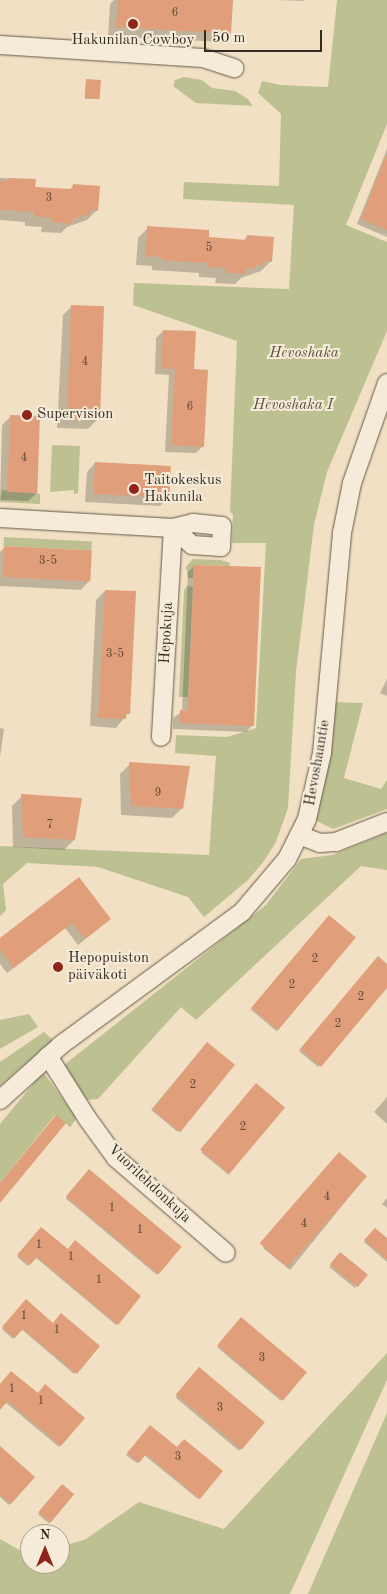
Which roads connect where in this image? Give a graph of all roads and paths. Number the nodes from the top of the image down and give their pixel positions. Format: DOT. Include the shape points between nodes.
graph roads {
  1 [pos="0,45"];
  2 [pos="234,68"];
  3 [pos="387,383"];
  4 [pos="0,518"];
  5 [pos="161,738"];
  6 [pos="387,822"];
  7 [pos="299,835"];
  8 [pos="48,1056"];
  9 [pos="0,1100"];
  10 [pos="226,1253"];
  1 -- 2 [label="street" via="203,58"];
  3 -- 7 [label="street, Hevoshaantie" via="352,483 342,533 322,753 315,794"];
  4 -- 5 [label="street, Hepokuja" via="172,528"];
  6 -- 7 [label="street" via="336,842 320,843"];
  7 -- 8 [label="street, Hevoshaantie" via="274,878 242,912"];
  8 -- 9 [label="street, Hevoshaantie"];
  8 -- 10 [label="street, Vuorilehdonkuja" via="116,1158"];
}
